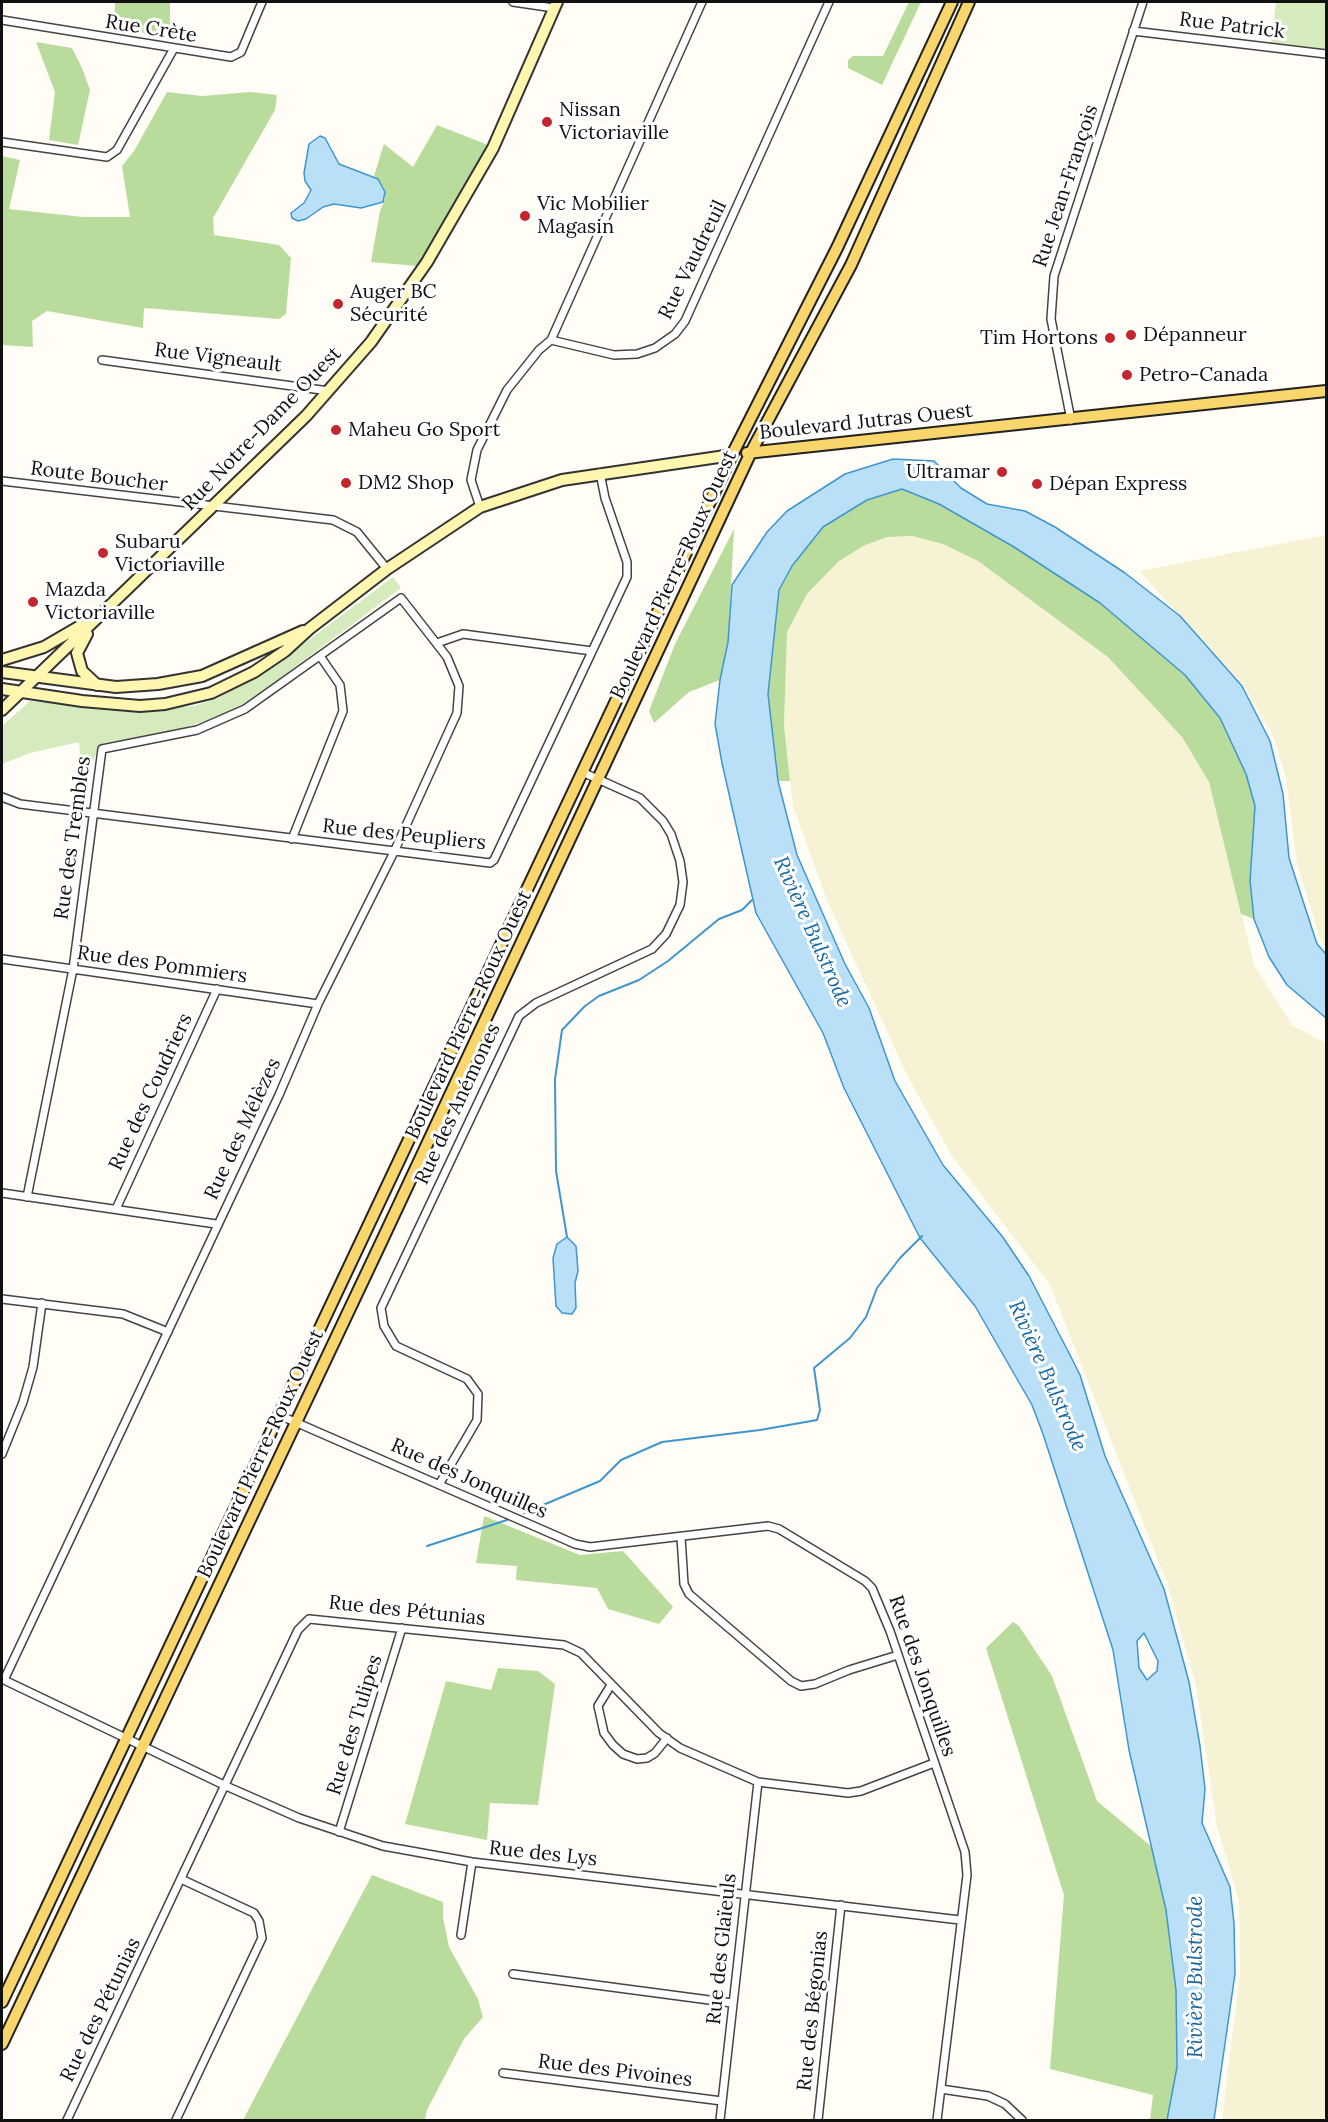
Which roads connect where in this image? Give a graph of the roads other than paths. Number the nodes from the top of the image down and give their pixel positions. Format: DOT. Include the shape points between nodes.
graph roads {
  1 [pos="262,2"];
  2 [pos="513,2"];
  3 [pos="702,2"];
  4 [pos="829,2"];
  5 [pos="952,2"];
  6 [pos="969,2"];
  7 [pos="1143,2"];
  8 [pos="556,5"];
  9 [pos="2,21"];
  10 [pos="1133,31"];
  11 [pos="173,50"];
  12 [pos="1326,54"];
  13 [pos="2,142"];
  14 [pos="551,340"];
  15 [pos="102,360"];
  16 [pos="329,391"];
  17 [pos="1326,391"];
  18 [pos="1071,420"];
  19 [pos="751,452"];
  20 [pos="732,455"];
  21 [pos="600,473"];
  22 [pos="2,481"];
  23 [pos="213,507"];
  24 [pos="480,507"];
  25 [pos="387,569"];
  26 [pos="401,598"];
  27 [pos="101,615"];
  28 [pos="309,629"];
  29 [pos="437,643"];
  30 [pos="592,651"];
  31 [pos="320,656"];
  32 [pos="2,660"];
  33 [pos="2,672"];
  34 [pos="36,677"];
  35 [pos="97,686"];
  36 [pos="2,689"];
  37 [pos="21,692"];
  38 [pos="2,710"];
  39 [pos="582,772"];
  40 [pos="598,781"];
  41 [pos="2,797"];
  42 [pos="92,813"];
  43 [pos="292,839"];
  44 [pos="394,852"];
  45 [pos="2,959"];
  46 [pos="73,969"];
  47 [pos="217,989"];
  48 [pos="318,1004"];
  49 [pos="2,1193"];
  50 [pos="27,1197"];
  51 [pos="116,1209"];
  52 [pos="216,1224"];
  53 [pos="2,1299"];
  54 [pos="42,1303"];
  55 [pos="168,1332"];
  56 [pos="279,1415"];
  57 [pos="296,1422"];
  58 [pos="2,1454"];
  59 [pos="440,1483"];
  60 [pos="681,1537"];
  61 [pos="402,1628"];
  62 [pos="898,1655"];
  63 [pos="3,1680"];
  64 [pos="611,1684"];
  65 [pos="125,1738"];
  66 [pos="667,1738"];
  67 [pos="143,1745"];
  68 [pos="934,1763"];
  69 [pos="758,1782"];
  70 [pos="226,1786"];
  71 [pos="339,1832"];
  72 [pos="472,1863"];
  73 [pos="181,1879"];
  74 [pos="744,1893"];
  75 [pos="841,1905"];
  76 [pos="960,1920"];
  77 [pos="461,1935"];
  78 [pos="513,1974"];
  79 [pos="2,2002"];
  80 [pos="732,2003"];
  81 [pos="2,2044"];
  82 [pos="503,2073"];
  83 [pos="941,2089"];
  84 [pos="722,2101"];
  85 [pos="67,2121"];
  86 [pos="176,2121"];
  87 [pos="720,2121"];
  88 [pos="818,2121"];
  89 [pos="937,2121"];
  90 [pos="1022,2121"];
  1 -- 11 [label="street, Rue Crète" via="237,55"];
  2 -- 8 [label="street"];
  3 -- 14 [label="street"];
  4 -- 14 [label="street, Rue Vaudreuil" via="730,225 685,321 675,334 655,348 614,356"];
  5 -- 20 [label="main road, Boulevard Pierre-Roux Ouest" via="837,248"];
  6 -- 19 [label="main road, Boulevard Pierre-Roux Ouest" via="851,265"];
  7 -- 10 [label="street, Rue Jean-François"];
  8 -- 16 [label="main road, Rue Notre-Dame Ouest" via="493,148 427,262 371,342"];
  9 -- 11 [label="street, Rue Crète"];
  10 -- 12 [label="street, Rue Patrick"];
  10 -- 18 [label="street, Rue Jean-François" via="1053,276 1051,319"];
  11 -- 13 [label="street" via="117,150 107,158"];
  14 -- 24 [label="street" via="522,368 485,432 471,480"];
  15 -- 16 [label="street, Rue Vigneault"];
  16 -- 23 [label="main road, Rue Notre-Dame Ouest"];
  17 -- 18 [label="main road, Boulevard Jutras Ouest"];
  18 -- 19 [label="main road, Boulevard Jutras Ouest"];
  19 -- 20 [label="main road, Boulevard Jutras Ouest"];
  19 -- 40 [label="main road, Boulevard Pierre-Roux Ouest"];
  20 -- 21 [label="main road, Boulevard Jutras Ouest"];
  20 -- 39 [label="main road, Boulevard Pierre-Roux Ouest"];
  21 -- 24 [label="main road, Boulevard Jutras Ouest" via="535,487"];
  21 -- 30 [label="street, Rue des Peupliers" via="628,568"];
  22 -- 23 [label="street, Route Boucher"];
  23 -- 25 [label="street, Route Boucher" via="339,522 357,532"];
  23 -- 27 [label="main road, Rue Notre-Dame Ouest"];
  24 -- 25 [label="main road, Boulevard Jutras Ouest"];
  25 -- 28 [label="main road, Boulevard Jutras Ouest"];
  26 -- 29 [label="street, Rue des Mélèzes"];
  26 -- 31 [label="street, Rue des Trembles"];
  27 -- 32 [label="main road" via="44,647"];
  27 -- 34 [label="main road, Rue Notre-Dame Ouest"];
  27 -- 35 [label="main road" via="77,653 82,671"];
  28 -- 35 [label="main road, Boulevard Jutras Ouest" via="202,676 136,687"];
  28 -- 37 [label="main road, Boulevard Jutras Ouest" via="254,672 211,693 165,704 116,705"];
  29 -- 30 [label="street" via="464,634"];
  29 -- 44 [label="street, Rue des Mélèzes" via="455,673 460,699"];
  30 -- 44 [label="street, Rue des Peupliers" via="494,860 484,863"];
  31 -- 42 [label="street, Rue des Trembles" via="245,709 219,722 180,735 102,749"];
  31 -- 43 [label="street" via="340,685 343,711"];
  33 -- 34 [label="main road, Boulevard Jutras Ouest"];
  34 -- 35 [label="main road, Boulevard Jutras Ouest"];
  34 -- 37 [label="main road, Rue Notre-Dame Ouest"];
  36 -- 37 [label="main road, Boulevard Jutras Ouest"];
  37 -- 38 [label="main road, Rue Notre-Dame Ouest"];
  39 -- 40 [label="street, Rue des Anémones"];
  39 -- 56 [label="main road, Boulevard Pierre-Roux Ouest"];
  40 -- 57 [label="main road, Boulevard Pierre-Roux Ouest"];
  40 -- 59 [label="street, Rue des Anémones" via="640,798 671,834 683,882 680,905 666,934 652,949 536,1003 519,1016 381,1308 384,1326 396,1346 467,1379 478,1394 477,1420"];
  41 -- 42 [label="street, Rue des Peupliers" via="20,804"];
  42 -- 43 [label="street, Rue des Peupliers"];
  42 -- 46 [label="street, Rue des Trembles"];
  43 -- 44 [label="street, Rue des Peupliers"];
  44 -- 48 [label="street, Rue des Mélèzes"];
  45 -- 46 [label="street, Rue des Pommiers"];
  46 -- 47 [label="street, Rue des Pommiers"];
  46 -- 50 [label="street, Rue des Trembles"];
  47 -- 48 [label="street, Rue des Pommiers"];
  47 -- 51 [label="street, Rue des Coudriers"];
  48 -- 52 [label="street, Rue des Mélèzes"];
  49 -- 50 [label="street"];
  50 -- 51 [label="street"];
  51 -- 52 [label="street"];
  52 -- 55 [label="street, Rue des Mélèzes"];
  53 -- 54 [label="street"];
  54 -- 55 [label="street" via="123,1314"];
  54 -- 58 [label="street" via="26,1394"];
  55 -- 63 [label="street, Rue des Mélèzes"];
  56 -- 57 [label="street, Rue des Jonquilles"];
  56 -- 65 [label="main road, Boulevard Pierre-Roux Ouest"];
  57 -- 59 [label="street, Rue des Jonquilles"];
  57 -- 67 [label="main road, Boulevard Pierre-Roux Ouest"];
  59 -- 60 [label="street, Rue des Jonquilles" via="575,1544 590,1547"];
  60 -- 62 [label="street, Rue des Jonquilles" via="768,1526 779,1529 872,1588"];
  60 -- 62 [label="street" via="684,1584 689,1594 791,1681 801,1686 815,1683"];
  61 -- 64 [label="street, Rue des Pétunias" via="564,1645 580,1653"];
  61 -- 70 [label="street, Rue des Pétunias" via="315,1618 303,1623"];
  61 -- 71 [label="street, Rue des Tulipes"];
  62 -- 68 [label="street, Rue des Jonquilles"];
  63 -- 65 [label="street, Rue des Lys"];
  64 -- 66 [label="street, Rue des Pétunias"];
  64 -- 66 [label="street" via="598,1707 602,1726 613,1745 623,1754 647,1758"];
  65 -- 67 [label="street, Rue des Lys"];
  65 -- 79 [label="main road, Boulevard Pierre-Roux Ouest"];
  66 -- 69 [label="street, Rue des Pétunias" via="705,1761"];
  67 -- 70 [label="street, Rue des Lys"];
  67 -- 81 [label="main road, Boulevard Pierre-Roux Ouest"];
  68 -- 69 [label="street, Rue des Pétunias" via="861,1791"];
  68 -- 76 [label="street, Rue des Jonquilles" via="965,1852 967,1875"];
  69 -- 74 [label="street, Rue des Glaïeuls"];
  70 -- 71 [label="street, Rue des Lys"];
  70 -- 73 [label="street, Rue des Pétunias"];
  71 -- 72 [label="street, Rue des Lys" via="419,1855"];
  72 -- 74 [label="street, Rue des Lys"];
  72 -- 77 [label="street"];
  73 -- 85 [label="street, Rue des Pétunias"];
  73 -- 86 [label="street" via="254,1913 262,1938"];
  74 -- 75 [label="street, Rue des Lys"];
  74 -- 80 [label="street, Rue des Glaïeuls"];
  75 -- 76 [label="street, Rue des Lys"];
  75 -- 88 [label="street, Rue des Bégonias"];
  76 -- 83 [label="street, Rue des Jonquilles"];
  78 -- 80 [label="street"];
  80 -- 84 [label="street, Rue des Glaïeuls"];
  82 -- 84 [label="street, Rue des Pivoines"];
  83 -- 89 [label="street, Rue des Jonquilles"];
  83 -- 90 [label="street" via="988,2096 1005,2104"];
  84 -- 87 [label="street, Rue des Glaïeuls"];
}
